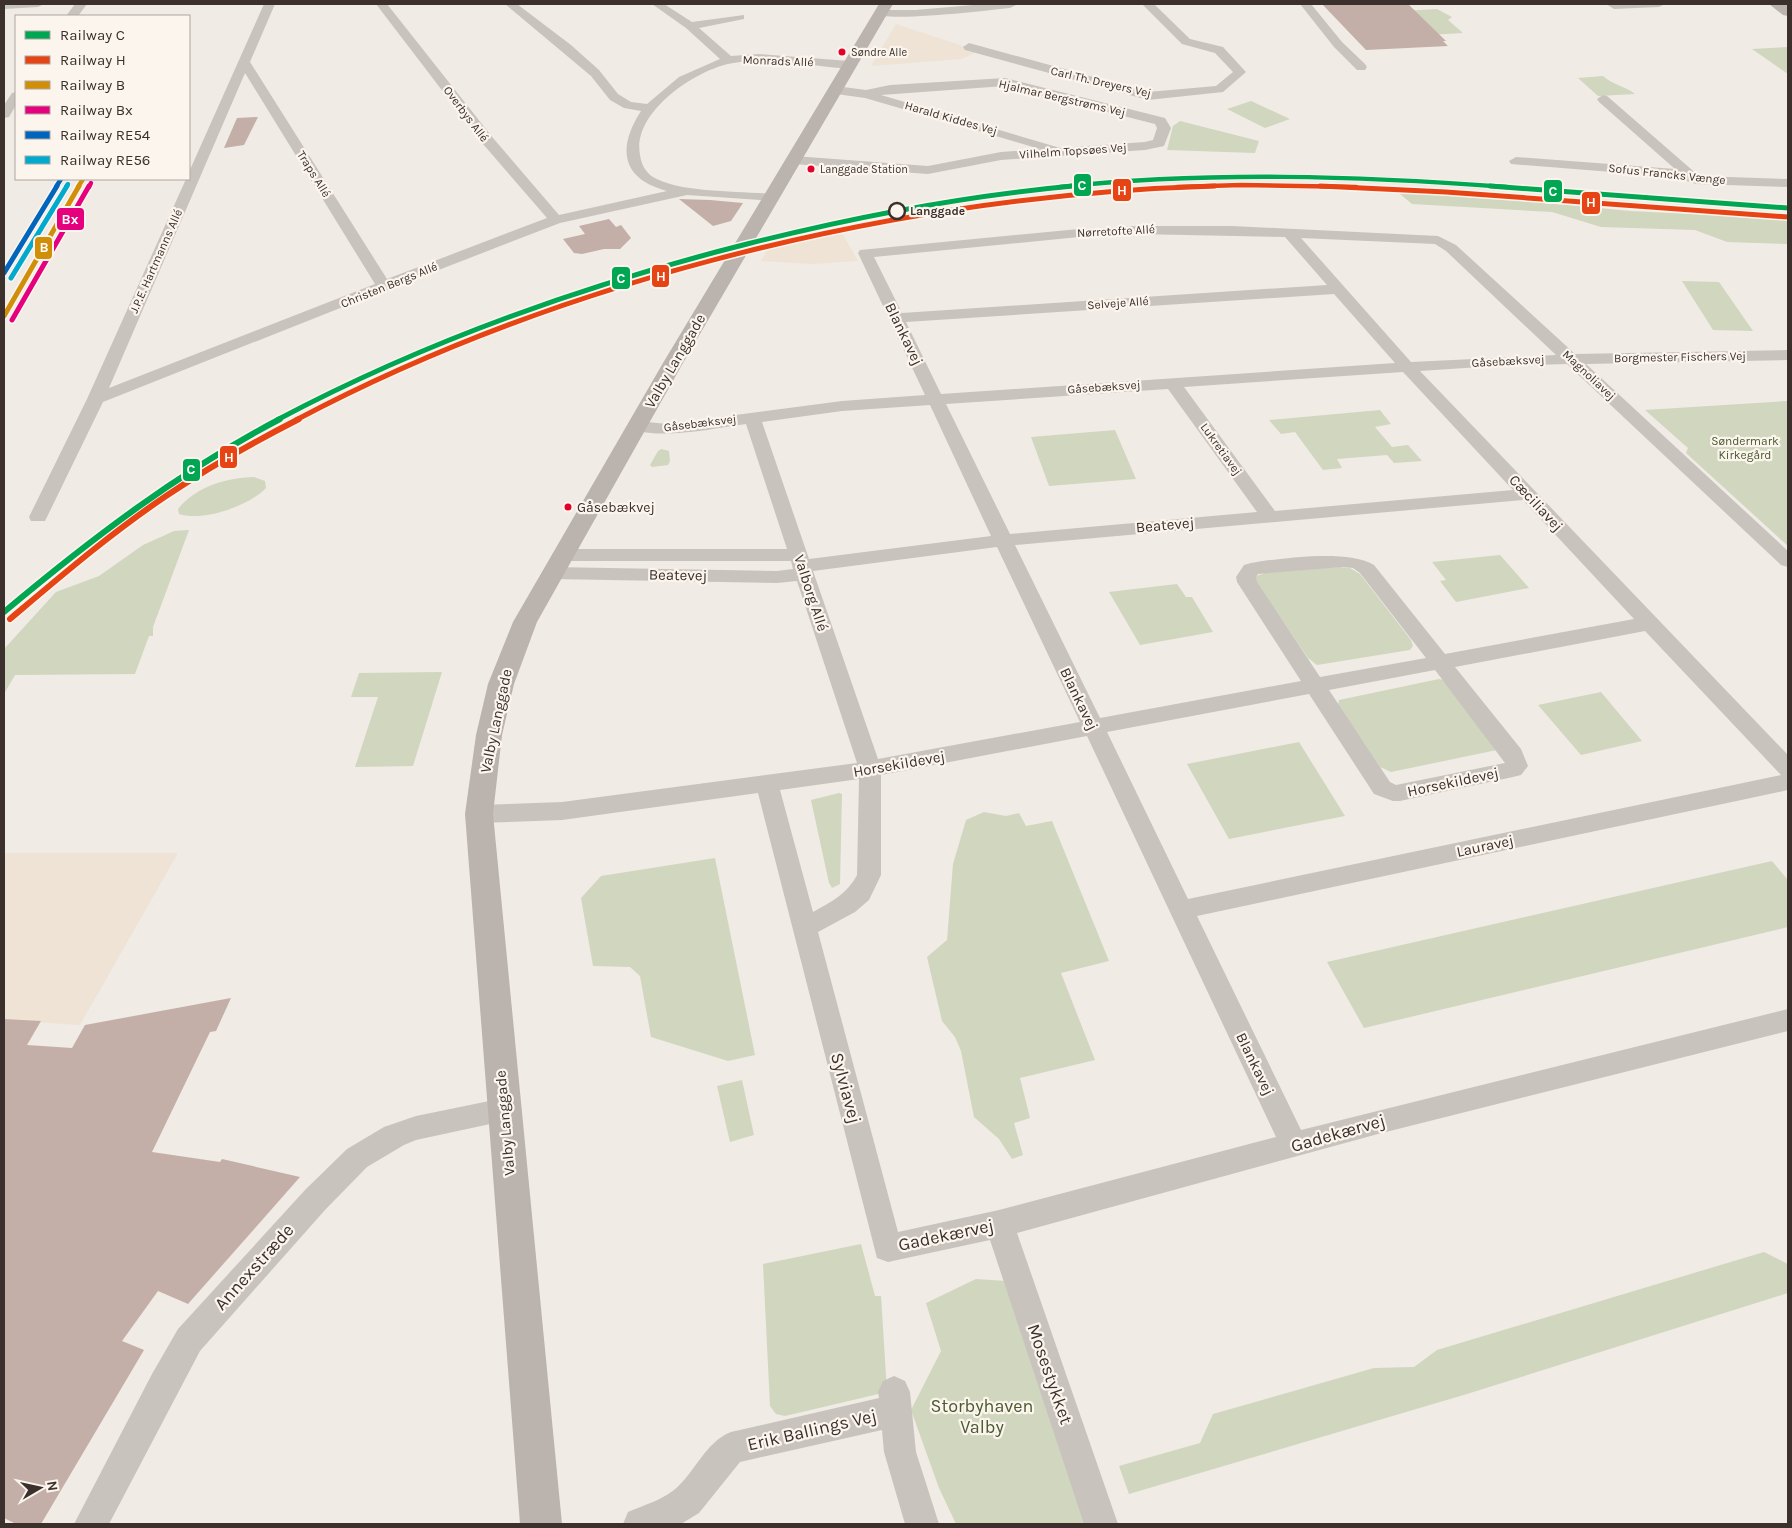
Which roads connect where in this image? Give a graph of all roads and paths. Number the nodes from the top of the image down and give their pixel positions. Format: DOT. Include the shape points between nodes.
graph roads {
  1 [pos="38,4"];
  2 [pos="81,4"];
  3 [pos="269,4"];
  4 [pos="381,4"];
  5 [pos="510,4"];
  6 [pos="657,4"];
  7 [pos="1148,4"];
  8 [pos="1305,4"];
  9 [pos="1612,4"];
  10 [pos="1659,4"];
  11 [pos="1776,4"];
  12 [pos="1010,5"];
  13 [pos="4,6"];
  14 [pos="883,9"];
  15 [pos="1788,12"];
  16 [pos="73,15"];
  17 [pos="740,17"];
  18 [pos="690,26"];
  19 [pos="969,47"];
  20 [pos="728,60"];
  21 [pos="243,61"];
  22 [pos="849,65"];
  23 [pos="1361,66"];
  24 [pos="836,90"];
  25 [pos="866,94"];
  26 [pos="15,98"];
  27 [pos="1603,99"];
  28 [pos="648,108"];
  29 [pos="4,114"];
  30 [pos="1014,136"];
  31 [pos="1145,146"];
  32 [pos="1065,152"];
  33 [pos="1001,156"];
  34 [pos="794,160"];
  35 [pos="1516,162"];
  36 [pos="1696,180"];
  37 [pos="1788,183"];
  38 [pos="688,191"];
  39 [pos="772,198"];
  40 [pos="556,220"];
  41 [pos="1289,233"];
  42 [pos="1369,236"];
  43 [pos="865,253"];
  44 [pos="385,286"];
  45 [pos="1340,289"];
  46 [pos="896,318"];
  47 [pos="1788,355"];
  48 [pos="1571,359"];
  49 [pos="1407,367"];
  50 [pos="1172,383"];
  51 [pos="96,399"];
  52 [pos="934,399"];
  53 [pos="752,417"];
  54 [pos="638,426"];
  55 [pos="1528,494"];
  56 [pos="1269,516"];
  57 [pos="38,517"];
  58 [pos="1002,540"];
  59 [pos="1788,560"];
  60 [pos="557,564"];
  61 [pos="802,565"];
  62 [pos="1650,624"];
  63 [pos="1440,662"];
  64 [pos="1315,686"];
  65 [pos="1093,728"];
  66 [pos="1788,769"];
  67 [pos="870,770"];
  68 [pos="1788,782"];
  69 [pos="768,784"];
  70 [pos="479,814"];
  71 [pos="1181,910"];
  72 [pos="804,928"];
  73 [pos="1788,1020"];
  74 [pos="504,1110"];
  75 [pos="1295,1146"];
  76 [pos="998,1224"];
  77 [pos="888,1248"];
  78 [pos="91,1524"];
  79 [pos="541,1524"];
  80 [pos="640,1524"];
  81 [pos="922,1524"];
  82 [pos="1101,1524"];
  1 -- 13 [label="street"];
  2 -- 16 [label="street"];
  3 -- 21 [label="street, J.P.E. Hartmanns Allé"];
  4 -- 40 [label="street, Overbys Allé" via="481,134"];
  5 -- 28 [label="street" via="595,73 614,97 628,105"];
  6 -- 18 [label="street, Monrads Allé"];
  7 -- 19 [label="street, Carl Th. Dreyers Vej" via="1186,42 1219,50 1240,72 1218,89 1148,96 986,55"];
  8 -- 23 [label="street" via="1345,55"];
  9 -- 10 [label="street"];
  11 -- 15 [label="street"];
  12 -- 14 [label="street, Valby Langgade" via="915,14"];
  14 -- 22 [label="street, Valby Langgade"];
  17 -- 18 [label="street"];
  18 -- 20 [label="street, Monrads Allé"];
  20 -- 22 [label="street, Monrads Allé" via="759,58"];
  20 -- 28 [label="street" via="679,83"];
  21 -- 44 [label="street, Traps Allé"];
  21 -- 51 [label="street, J.P.E. Hartmanns Allé"];
  22 -- 24 [label="street, Valby Langgade"];
  24 -- 25 [label="street, Harald Kiddes Vej"];
  24 -- 34 [label="street, Valby Langgade"];
  25 -- 30 [label="street, Harald Kiddes Vej"];
  25 -- 31 [label="street, Hjalmar Bergstrøms Vej" via="890,89 1005,82 1160,121 1164,128 1159,143"];
  26 -- 29 [label="street"];
  27 -- 36 [label="street"];
  28 -- 38 [label="street" via="635,134 632,146 634,160 647,179 665,187"];
  30 -- 32 [label="street, Harald Kiddes Vej"];
  30 -- 33 [label="street, Vilhelm Topsøes Vej"];
  31 -- 32 [label="street, Vilhelm Topsøes Vej"];
  32 -- 33 [label="street, Vilhelm Topsøes Vej"];
  33 -- 34 [label="street, Vilhelm Topsøes Vej" via="928,170"];
  34 -- 39 [label="street, Valby Langgade"];
  35 -- 36 [label="street, Sofus Francks Vænge" via="1677,173"];
  36 -- 37 [label="street, Sofus Francks Vænge"];
  38 -- 39 [label="street"];
  38 -- 40 [label="street, Christen Bergs Allé"];
  39 -- 54 [label="street, Valby Langgade"];
  40 -- 44 [label="street, Christen Bergs Allé"];
  41 -- 42 [label="street, Nørretofte Allé"];
  41 -- 43 [label="street, Nørretofte Allé" via="1136,230"];
  41 -- 45 [label="street, Cæciliavej"];
  42 -- 48 [label="street, Magnoliavej" via="1430,238 1444,242"];
  43 -- 46 [label="street, Blankavej"];
  44 -- 51 [label="street, Christen Bergs Allé"];
  45 -- 46 [label="street, Selveje Allé"];
  45 -- 49 [label="street, Cæciliavej"];
  46 -- 52 [label="street, Blankavej"];
  47 -- 48 [label="street, Borgmester Fischers Vej"];
  48 -- 49 [label="street, Gåsebæksvej"];
  48 -- 59 [label="street, Magnoliavej"];
  49 -- 50 [label="street, Gåsebæksvej"];
  49 -- 55 [label="street, Cæciliavej"];
  50 -- 52 [label="street, Gåsebæksvej"];
  50 -- 56 [label="street, Lukretiavej"];
  51 -- 57 [label="street, J.P.E. Hartmanns Allé"];
  52 -- 53 [label="street, Gåsebæksvej"];
  52 -- 58 [label="street, Blankavej"];
  53 -- 54 [label="street, Gåsebæksvej" via="667,430"];
  53 -- 61 [label="street, Valborg Allé"];
  54 -- 60 [label="street, Valby Langgade"];
  55 -- 56 [label="street, Beatevej"];
  55 -- 62 [label="street, Cæciliavej"];
  56 -- 58 [label="street, Beatevej"];
  58 -- 61 [label="street, Beatevej"];
  58 -- 65 [label="street, Blankavej"];
  60 -- 61 [label="street, Beatevej" via="777,577"];
  60 -- 70 [label="street, Valby Langgade" via="525,622 501,684 489,735"];
  61 -- 67 [label="street, Valborg Allé"];
  62 -- 63 [label="street, Horsekildevej"];
  62 -- 66 [label="street, Cæciliavej"];
  63 -- 64 [label="street, Horsekildevej"];
  63 -- 64 [label="street, Horsekildevej" via="1363,566 1343,560 1251,569 1247,573 1247,582"];
  63 -- 64 [label="street, Horsekildevej" via="1513,755 1516,766 1513,769 1400,794 1386,791"];
  64 -- 65 [label="street, Horsekildevej"];
  65 -- 67 [label="street, Horsekildevej"];
  65 -- 71 [label="street, Blankavej"];
  67 -- 69 [label="street, Horsekildevej"];
  67 -- 72 [label="street" via="869,875 860,893 846,905"];
  68 -- 71 [label="street, Lauravej"];
  69 -- 70 [label="street, Horsekildevej" via="562,811"];
  69 -- 72 [label="street, Sylviavej"];
  70 -- 74 [label="street, Valby Langgade"];
  71 -- 75 [label="street, Blankavej"];
  72 -- 77 [label="street, Sylviavej"];
  73 -- 75 [label="street, Gadekærvej" via="1378,1122"];
  74 -- 78 [label="street, Annexstræde" via="416,1128 394,1136 357,1158 315,1200 189,1340"];
  74 -- 79 [label="street, Valby Langgade"];
  75 -- 76 [label="street, Gadekærvej"];
  76 -- 77 [label="street, Gadekærvej"];
  76 -- 82 [label="street, Mosestykket"];
  80 -- 81 [label="street, Erik Ballings Vej" via="664,1516 687,1501 732,1448 894,1402 900,1452"];
}
